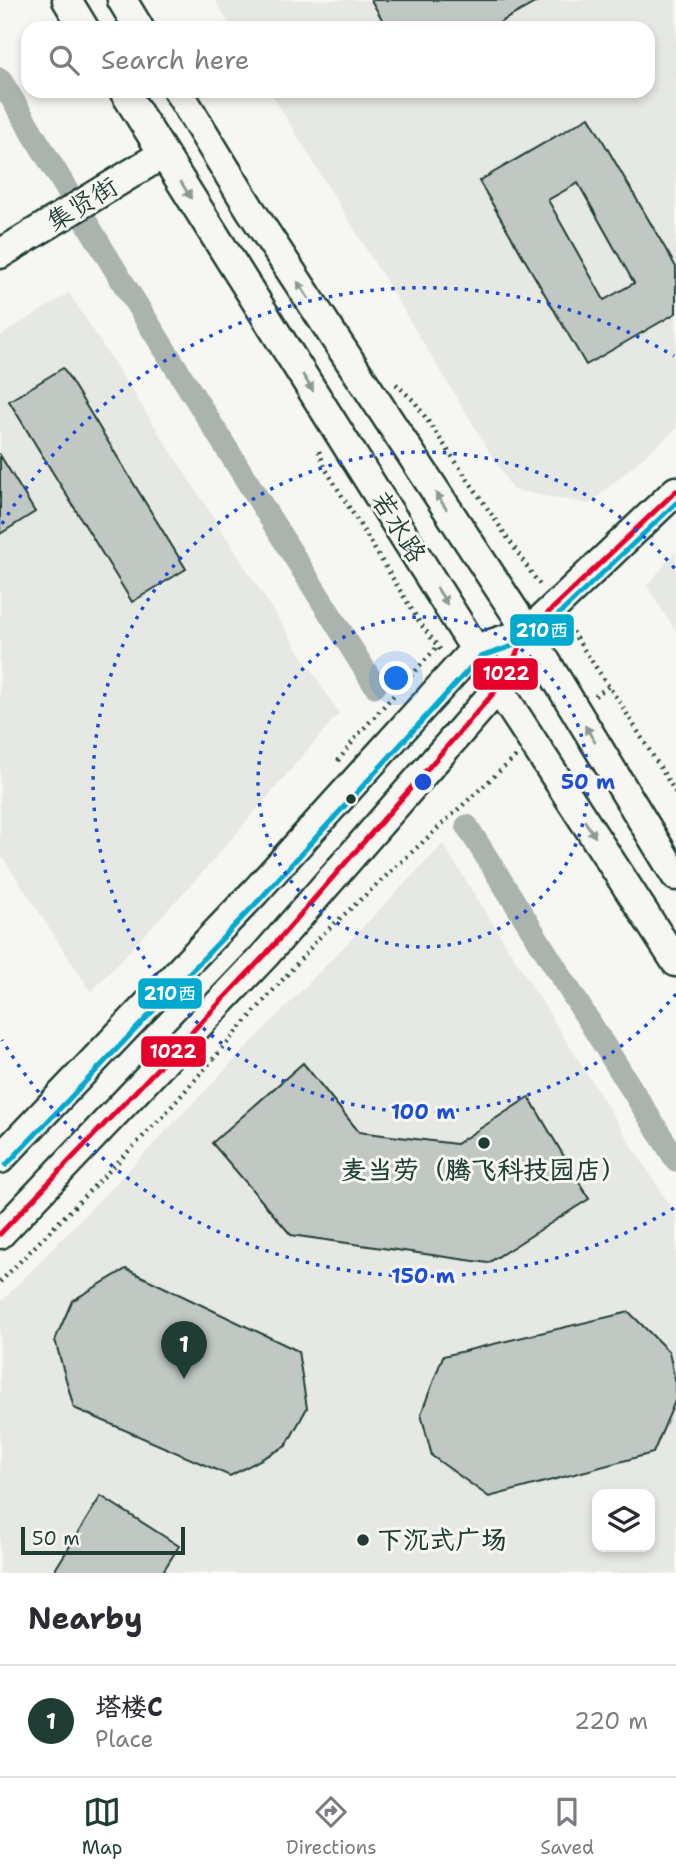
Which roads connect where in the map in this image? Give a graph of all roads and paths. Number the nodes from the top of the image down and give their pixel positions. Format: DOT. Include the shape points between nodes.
graph roads {
  1 [pos="66,0"];
  2 [pos="122,0"];
  3 [pos="80,21"];
  4 [pos="135,21"];
  5 [pos="128,98"];
  6 [pos="182,98"];
  7 [pos="163,154"];
  8 [pos="0,254"];
  9 [pos="390,379"];
  10 [pos="676,491"];
  11 [pos="554,607"];
  12 [pos="528,632"];
  13 [pos="475,649"];
  14 [pos="498,688"];
  15 [pos="523,750"];
  16 [pos="676,793"];
  17 [pos="676,876"];
  18 [pos="676,962"];
  19 [pos="0,1159"];
  20 [pos="0,1234"];
  21 [pos="0,1282"];
  1 -- 3 [label="main road"];
  2 -- 4 [label="main road"];
  5 -- 7 [label="main road, 若水路"];
  12 -- 6 [label="main road, 若水路, one-way"];
  7 -- 8 [label="main road, 集贤街"];
  7 -- 13 [label="main road, 若水路, one-way"];
  9 -- 11 [label="path" via="415,402"];
  10 -- 11 [label="main road"];
  11 -- 12 [label="main road"];
  11 -- 16 [label="path"];
  12 -- 13 [label="main road"];
  12 -- 14 [label="main road"];
  17 -- 12 [label="main road, 若水路, one-way"];
  13 -- 14 [label="main road, 若水路"];
  13 -- 19 [label="main road" via="255,892"];
  14 -- 18 [label="main road, 若水路, one-way"];
  14 -- 20 [label="main road" via="266,954"];
  15 -- 21 [label="path" via="320,937 165,1114"];
}
